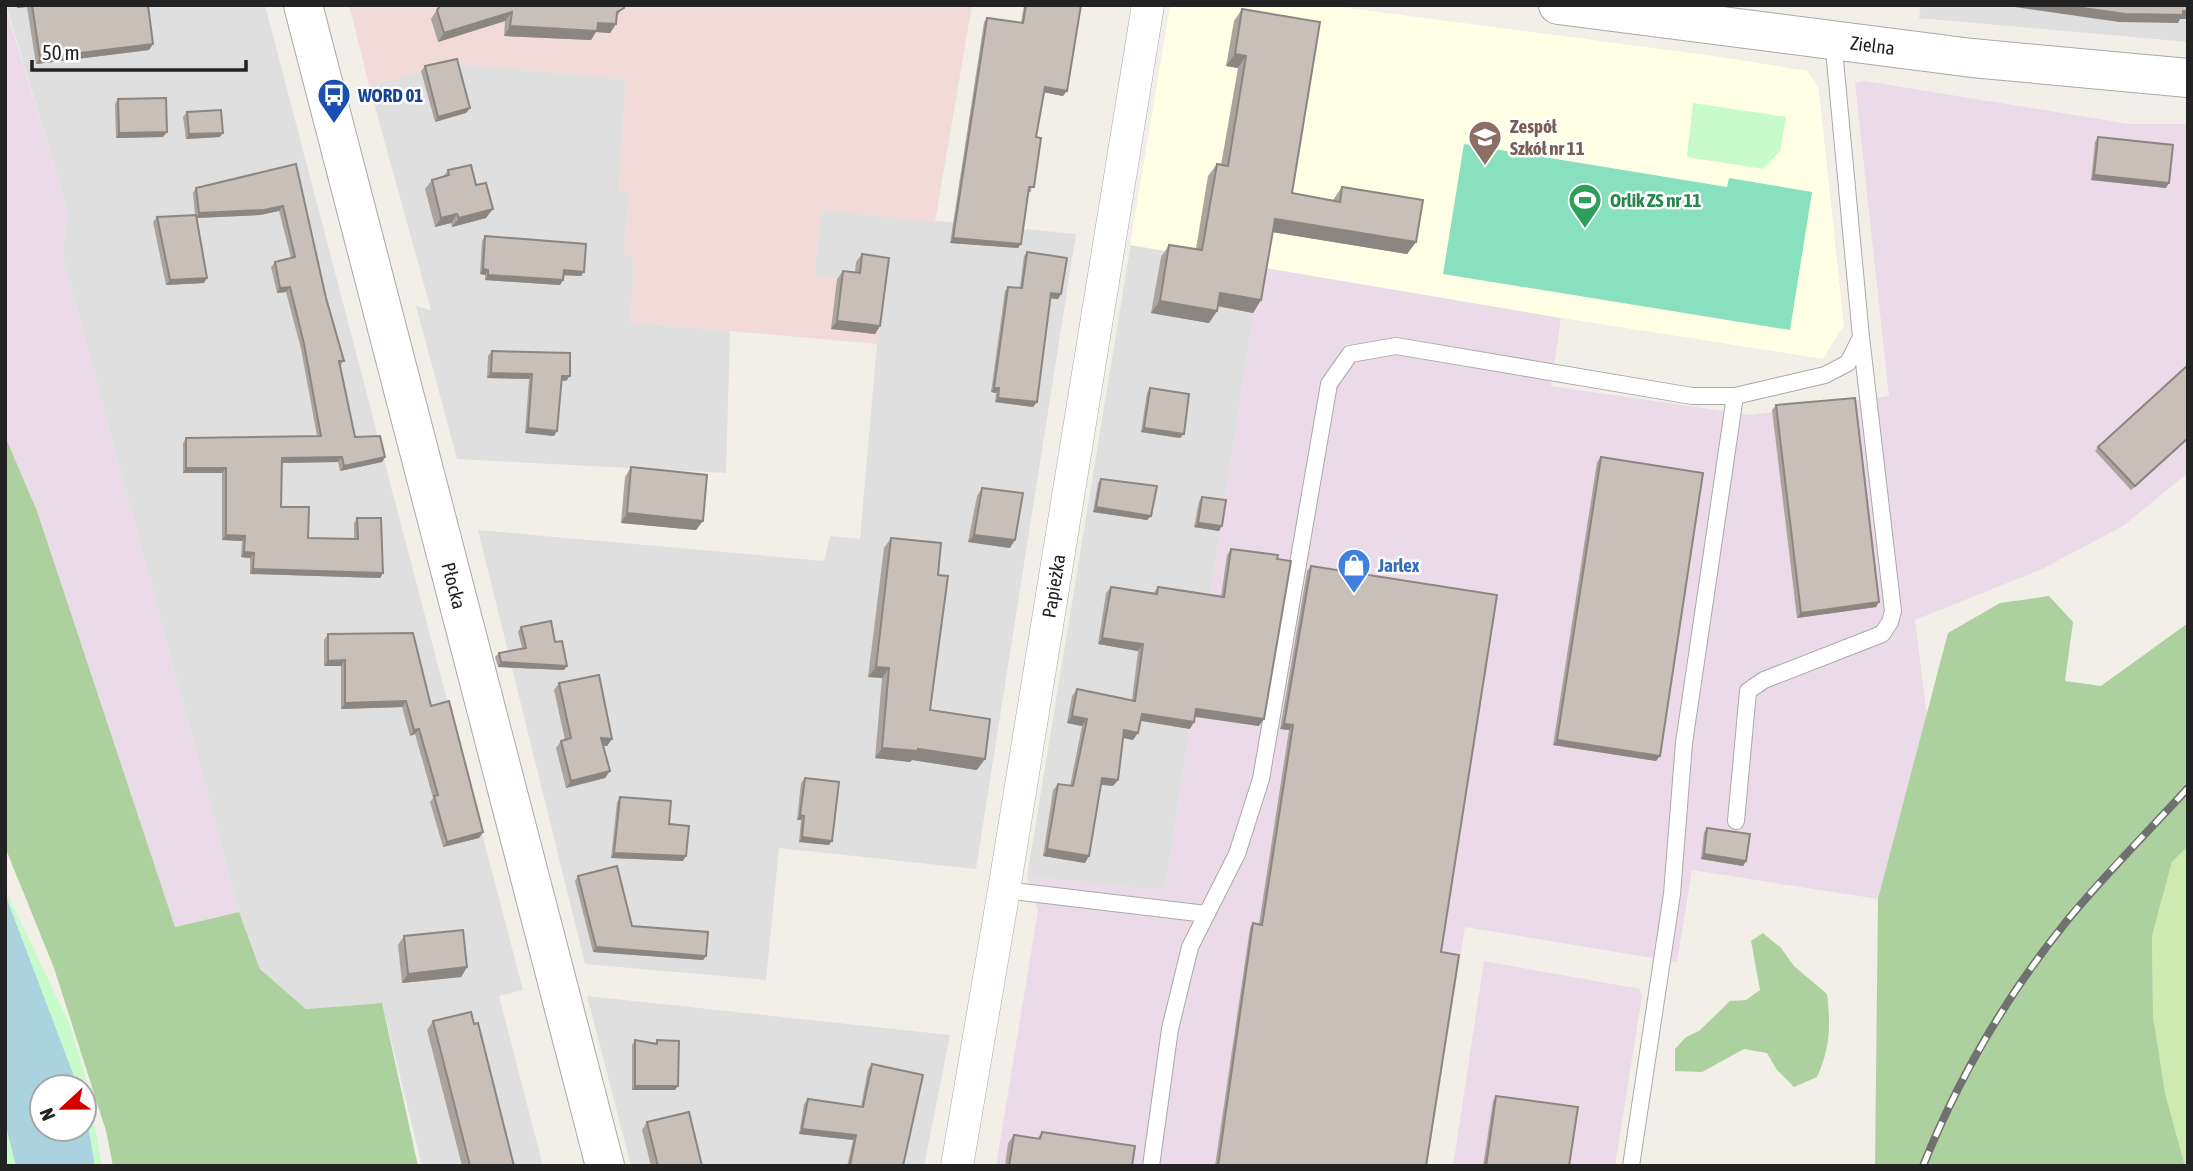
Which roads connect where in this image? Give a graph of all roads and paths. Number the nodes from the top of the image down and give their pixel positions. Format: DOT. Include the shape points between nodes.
graph roads {
  1 [pos="303,5"];
  2 [pos="1148,5"];
  3 [pos="1558,5"];
  4 [pos="1833,39"];
  5 [pos="2188,78"];
  6 [pos="1861,337"];
  7 [pos="1735,396"];
  8 [pos="1736,821"];
  9 [pos="1004,890"];
  10 [pos="1206,914"];
  11 [pos="605,1166"];
  12 [pos="957,1166"];
  13 [pos="1151,1166"];
  14 [pos="1631,1166"];
  1 -- 11 [label="street, Płocka"];
  2 -- 9 [label="street, Papieżka"];
  3 -- 4 [label="street, Zielna"];
  4 -- 5 [label="street, Zielna"];
  4 -- 6 [label="lane"];
  6 -- 7 [label="lane" via="1848,363 1825,375"];
  6 -- 8 [label="lane" via="1893,611 1882,634 1764,680 1748,691"];
  7 -- 10 [label="lane" via="1692,396 1396,345 1350,354 1329,384 1261,779 1237,854"];
  7 -- 14 [label="lane" via="1684,743 1672,894"];
  9 -- 10 [label="lane"];
  9 -- 12 [label="street, Papieżka"];
  10 -- 13 [label="lane" via="1189,947 1170,1029"];
}
